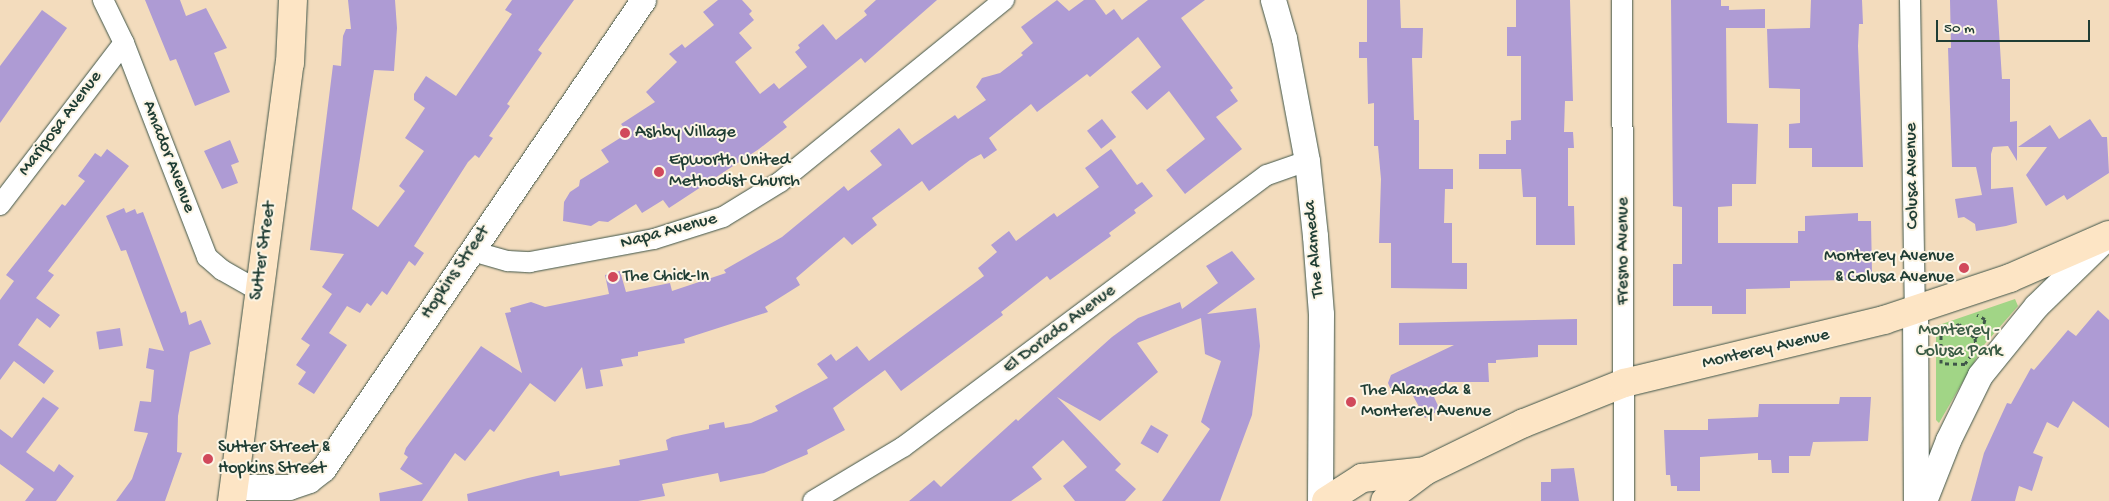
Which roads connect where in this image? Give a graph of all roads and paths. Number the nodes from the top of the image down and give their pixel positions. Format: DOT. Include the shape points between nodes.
graph roads {
  1 [pos="104,0"];
  2 [pos="293,0"];
  3 [pos="643,0"];
  4 [pos="1004,0"];
  5 [pos="1273,0"];
  6 [pos="1622,0"];
  7 [pos="1910,0"];
  8 [pos="124,43"];
  9 [pos="1306,161"];
  10 [pos="0,205"];
  11 [pos="2109,235"];
  12 [pos="472,251"];
  13 [pos="259,291"];
  14 [pos="1915,310"];
  15 [pos="1973,316"];
  16 [pos="1963,321"];
  17 [pos="1959,324"];
  18 [pos="1975,338"];
  19 [pos="1624,383"];
  20 [pos="1425,471"];
  21 [pos="233,494"];
  22 [pos="813,501"];
  23 [pos="1320,501"];
  24 [pos="1326,501"];
  25 [pos="1386,501"];
  26 [pos="1624,501"];
  27 [pos="1916,501"];
  28 [pos="1924,501"];
  1 -- 8 [label="street, Amador Avenue"];
  2 -- 13 [label="main road, Sutter Street" via="290,63"];
  3 -- 12 [label="street, Hopkins Street"];
  4 -- 12 [label="street, Napa Avenue" via="780,182 723,217 654,239 530,262 508,261"];
  5 -- 9 [label="street, The Alameda" via="1284,38"];
  6 -- 19 [label="street, Fresno Avenue"];
  7 -- 14 [label="street, Colusa Avenue"];
  8 -- 10 [label="street, Mariposa Avenue"];
  8 -- 13 [label="street, Amador Avenue" via="207,257 222,270"];
  9 -- 22 [label="street, El Dorado Avenue" via="1267,175 903,447"];
  9 -- 23 [label="street, The Alameda" via="1321,314"];
  11 -- 14 [label="main road, Monterey Avenue" via="2010,278"];
  11 -- 28 [label="street" via="2036,306 1980,375 1948,440"];
  12 -- 21 [label="street, Hopkins Street" via="323,469 309,480 289,487"];
  13 -- 21 [label="main road, Sutter Street"];
  14 -- 19 [label="main road, Monterey Avenue" via="1833,335"];
  14 -- 27 [label="street, Colusa Avenue"];
  15 -- 18 [label="path" via="1978,314 1984,319 1982,331"];
  16 -- 17 [label="path"];
  17 -- 18 [label="path"];
  17 -- 18 [label="path" via="1941,330 1941,363 1965,364 1976,348"];
  19 -- 20 [label="main road, Monterey Avenue" via="1524,423"];
  19 -- 26 [label="street, Fresno Avenue"];
  20 -- 24 [label="main road, Monterey Avenue" via="1362,478"];
  20 -- 25 [label="main road, Monterey Avenue"];
}
